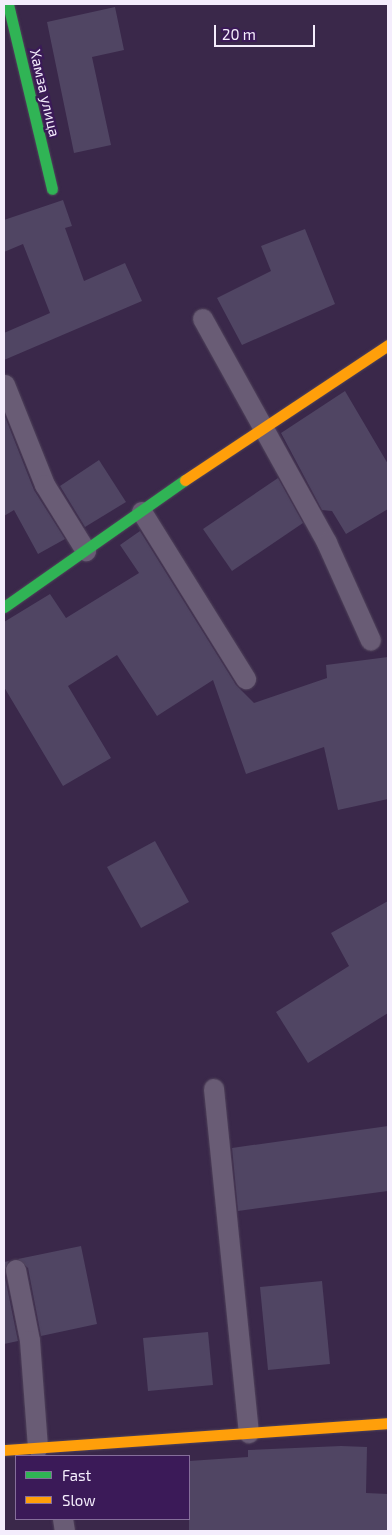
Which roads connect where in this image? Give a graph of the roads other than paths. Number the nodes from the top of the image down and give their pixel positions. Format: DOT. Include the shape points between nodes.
graph roads {
  1 [pos="8,4"];
  2 [pos="52,189"];
  3 [pos="203,319"];
  4 [pos="388,345"];
  5 [pos="5,385"];
  6 [pos="260,428"];
  7 [pos="142,512"];
  8 [pos="86,551"];
  9 [pos="4,607"];
  10 [pos="371,641"];
  11 [pos="246,679"];
  12 [pos="214,1088"];
  13 [pos="16,1270"];
  14 [pos="388,1423"];
  15 [pos="249,1433"];
  16 [pos="4,1450"];
  17 [pos="49,1450"];
  1 -- 2 [label="street, Хамза улица"];
  3 -- 6 [label="lane"];
  4 -- 6 [label="street"];
  5 -- 8 [label="lane" via="45,485"];
  6 -- 7 [label="street"];
  6 -- 10 [label="lane" via="326,543"];
  7 -- 8 [label="street"];
  7 -- 11 [label="lane"];
  8 -- 9 [label="street"];
  12 -- 15 [label="lane"];
  13 -- 17 [label="lane"];
  14 -- 15 [label="street"];
  15 -- 17 [label="street"];
  16 -- 17 [label="street"];
}
